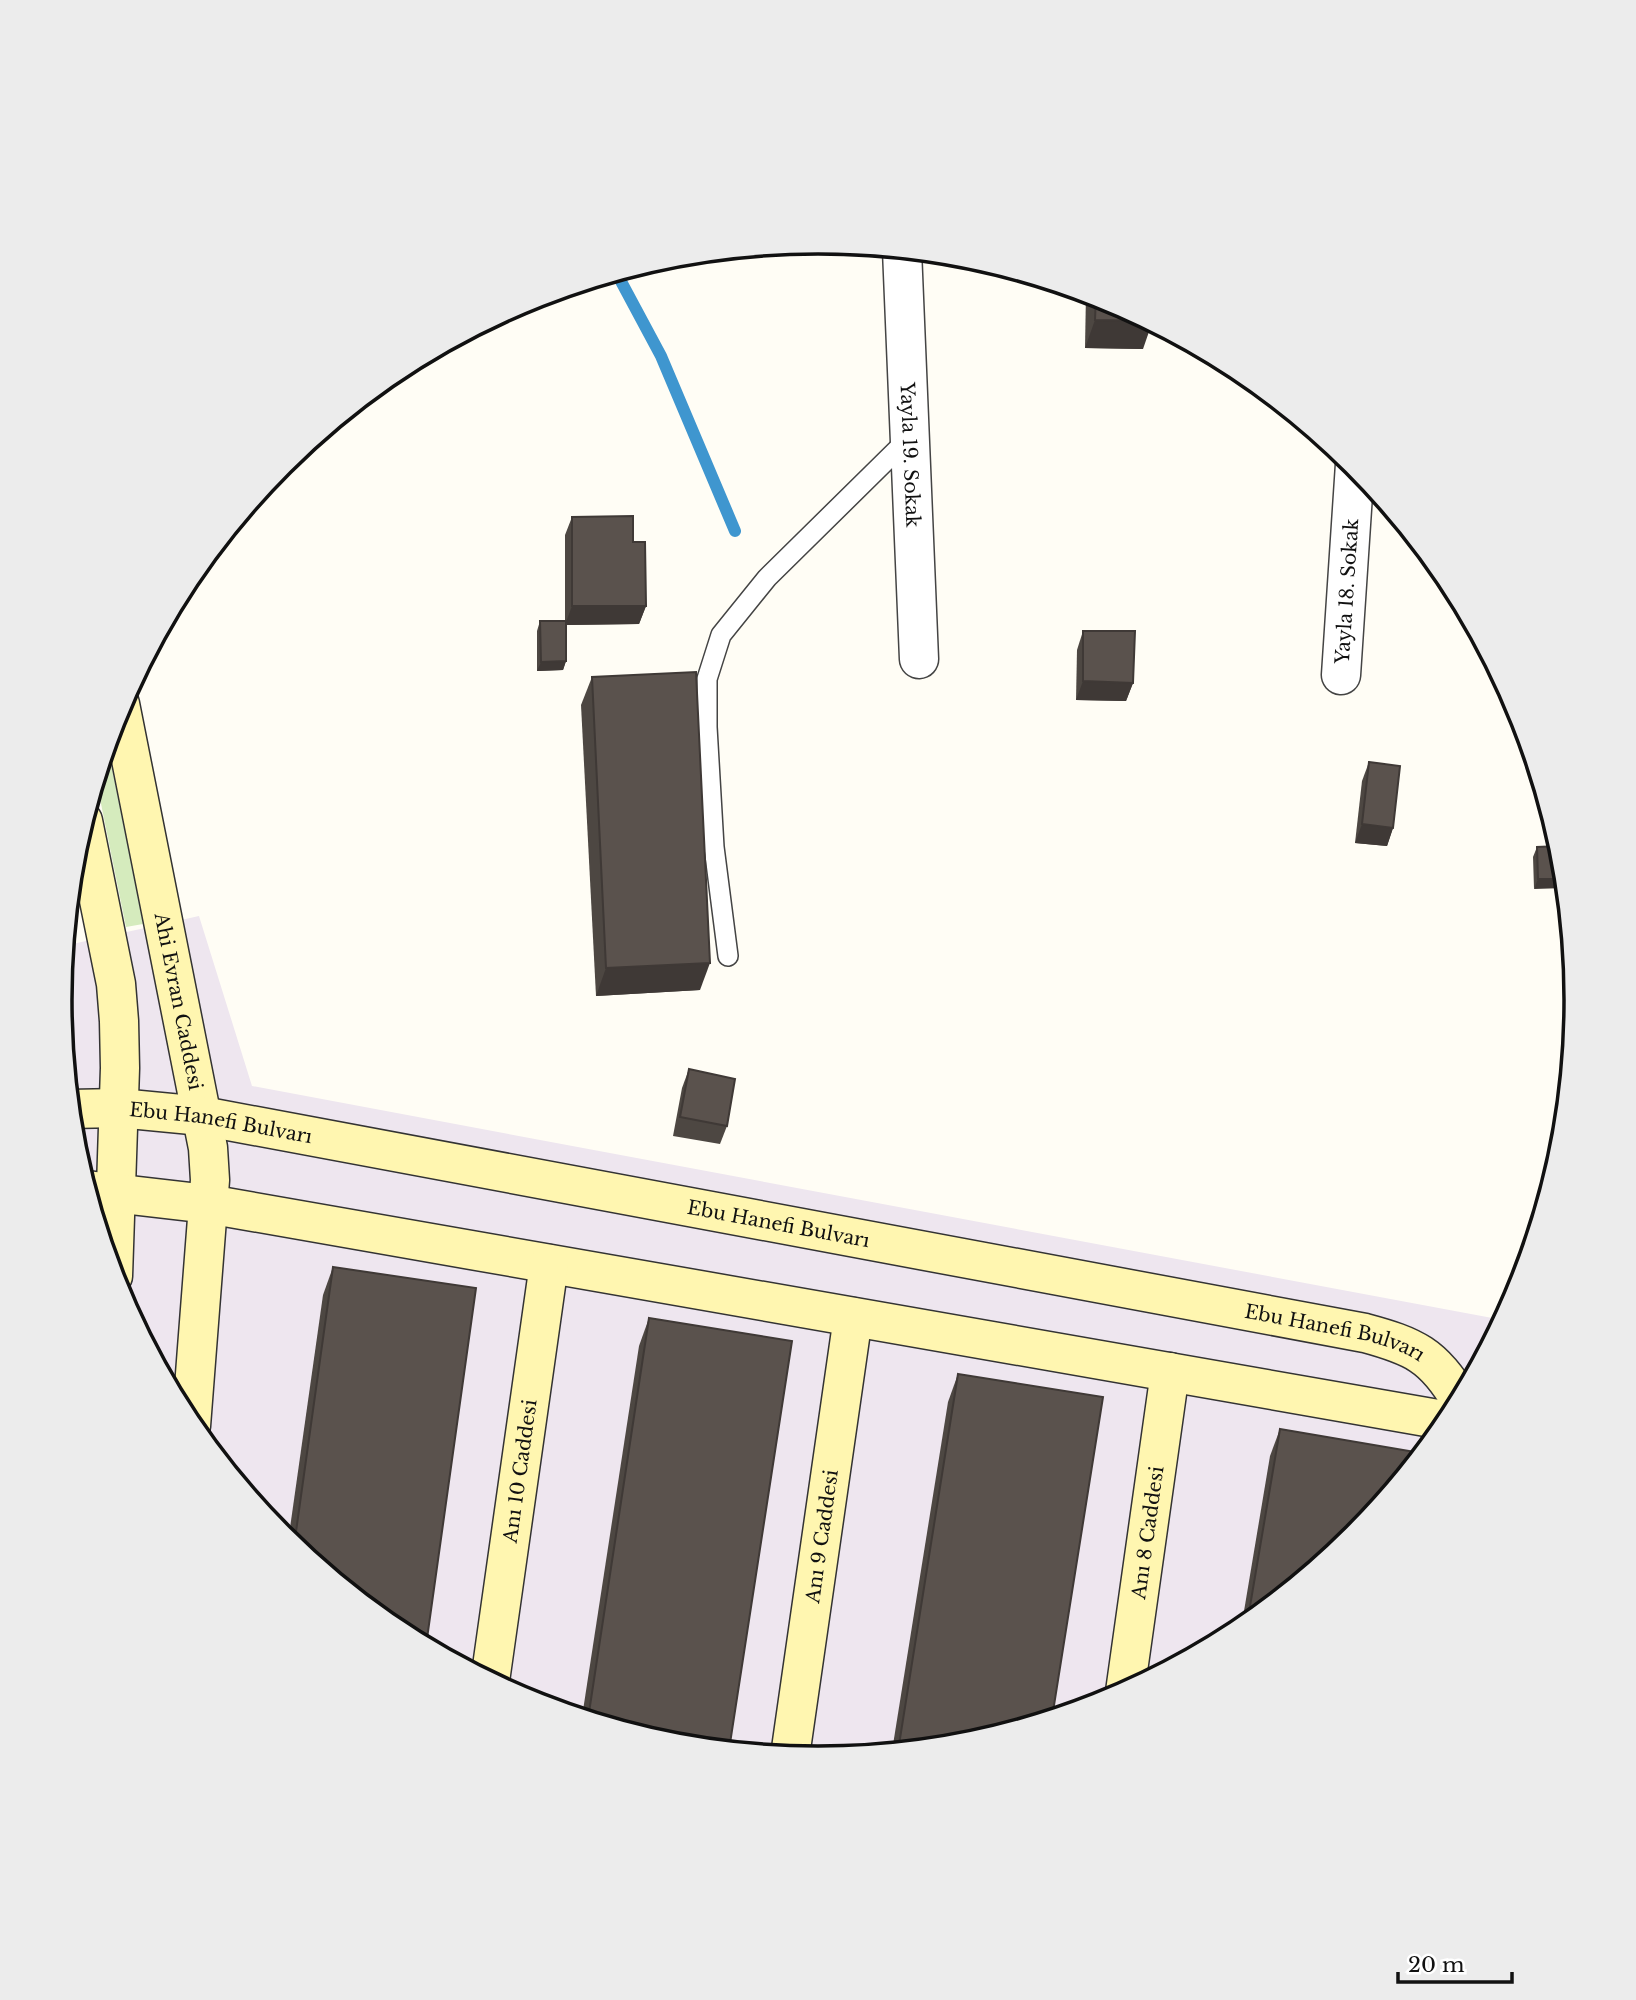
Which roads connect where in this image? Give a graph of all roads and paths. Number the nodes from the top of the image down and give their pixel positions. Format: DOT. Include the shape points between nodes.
graph roads {
  1 [pos="902,259"];
  2 [pos="910,438"];
  3 [pos="1354,481"];
  4 [pos="919,659"];
  5 [pos="1341,675"];
  6 [pos="124,726"];
  7 [pos="88,846"];
  8 [pos="728,956"];
  9 [pos="119,1108"];
  10 [pos="80,1109"];
  11 [pos="202,1116"];
  12 [pos="101,1191"];
  13 [pos="208,1204"];
  14 [pos="105,1220"];
  15 [pos="549,1264"];
  16 [pos="853,1317"];
  17 [pos="1170,1372"];
  18 [pos="1454,1390"];
  19 [pos="193,1406"];
  20 [pos="1435,1419"];
  21 [pos="491,1671"];
  22 [pos="1127,1679"];
  23 [pos="792,1745"];
  1 -- 2 [label="street, Yayla 19. Sokak"];
  2 -- 4 [label="street, Yayla 19. Sokak"];
  2 -- 8 [label="lane" via="767,578 721,635 707,679 707,727 713,847"];
  3 -- 5 [label="street, Yayla 18. Sokak"];
  6 -- 11 [label="street, Ahi Evran Caddesi"];
  7 -- 9 [label="street" via="116,984"];
  9 -- 10 [label="street, Ebu Hanefi Bulvarı"];
  9 -- 11 [label="street, Ebu Hanefi Bulvarı"];
  9 -- 12 [label="street"];
  11 -- 13 [label="street, Ahi Evran Caddesi" via="208,1148"];
  11 -- 18 [label="street, Ebu Hanefi Bulvarı" via="1365,1332 1424,1354"];
  12 -- 13 [label="street"];
  12 -- 14 [label="street"];
  13 -- 15 [label="street"];
  13 -- 19 [label="street, Ahi Evran Caddesi"];
  15 -- 16 [label="street"];
  15 -- 21 [label="street, Anı 10 Caddesi"];
  16 -- 17 [label="street"];
  16 -- 23 [label="street, Anı 9 Caddesi"];
  17 -- 20 [label="street"];
  17 -- 22 [label="street, Anı 8 Caddesi"];
}
